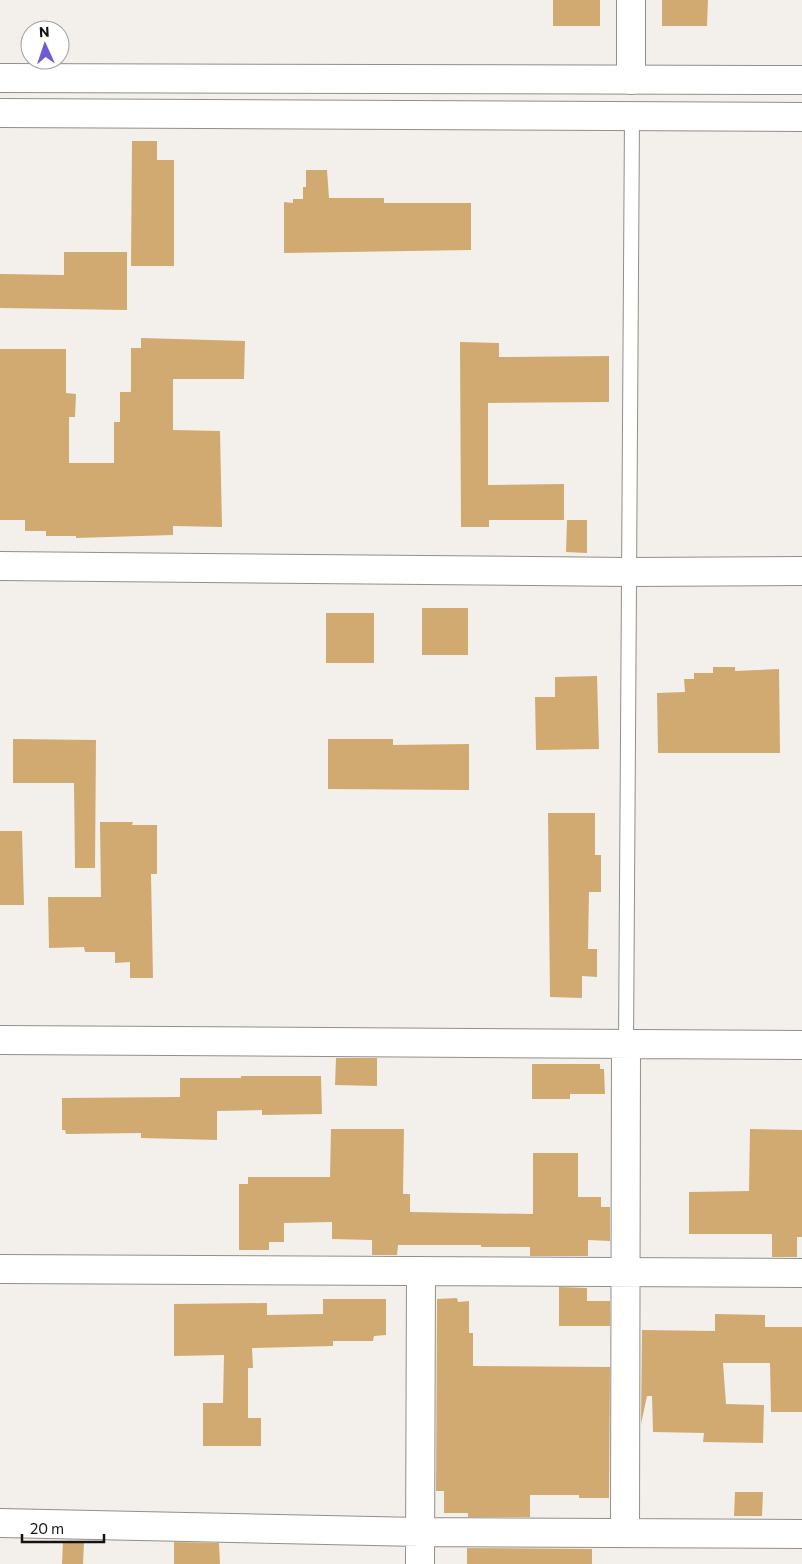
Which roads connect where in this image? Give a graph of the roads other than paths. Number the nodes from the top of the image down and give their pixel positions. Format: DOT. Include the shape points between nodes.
graph roads {
  1 [pos="631,0"];
  2 [pos="0,78"];
  3 [pos="631,80"];
  4 [pos="802,80"];
  5 [pos="0,113"];
  6 [pos="802,116"];
  7 [pos="632,117"];
  8 [pos="0,566"];
  9 [pos="802,570"];
  10 [pos="629,572"];
  11 [pos="0,1040"];
  12 [pos="626,1045"];
  13 [pos="802,1045"];
  14 [pos="0,1269"];
  15 [pos="421,1271"];
  16 [pos="626,1273"];
  17 [pos="802,1274"];
  18 [pos="0,1523"];
  19 [pos="420,1532"];
  20 [pos="625,1532"];
  21 [pos="802,1534"];
  22 [pos="420,1564"];
  1 -- 3 [label="street"];
  2 -- 3 [label="street"];
  3 -- 4 [label="street"];
  5 -- 7 [label="street"];
  6 -- 7 [label="street"];
  7 -- 10 [label="lane"];
  8 -- 10 [label="street"];
  9 -- 10 [label="street"];
  10 -- 12 [label="lane"];
  11 -- 12 [label="street"];
  12 -- 13 [label="street"];
  12 -- 16 [label="street"];
  14 -- 15 [label="street"];
  15 -- 16 [label="street"];
  15 -- 19 [label="street"];
  16 -- 17 [label="street"];
  16 -- 20 [label="street"];
  18 -- 19 [label="street"];
  19 -- 20 [label="street"];
  19 -- 22 [label="street"];
  20 -- 21 [label="street"];
}
